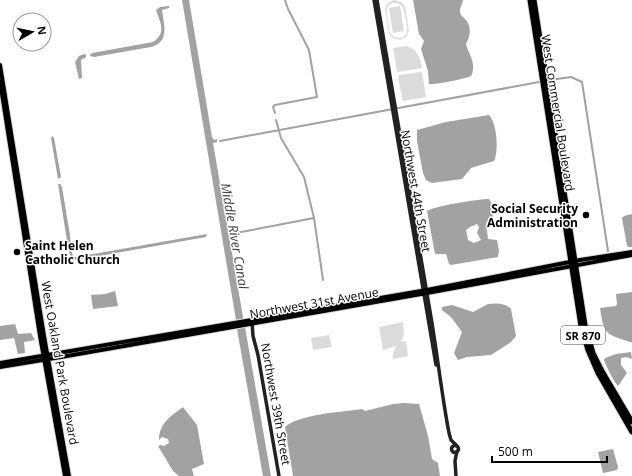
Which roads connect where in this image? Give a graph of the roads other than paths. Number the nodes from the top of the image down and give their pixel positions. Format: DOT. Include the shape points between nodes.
graph roads {
  1 [pos="374,0"];
  2 [pos="377,0"];
  3 [pos="530,0"];
  4 [pos="534,0"];
  5 [pos="0,64"];
  6 [pos="0,81"];
  7 [pos="393,105"];
  8 [pos="546,105"];
  9 [pos="555,131"];
  10 [pos="13,148"];
  11 [pos="17,184"];
  12 [pos="21,189"];
  13 [pos="632,252"];
  14 [pos="632,256"];
  15 [pos="573,264"];
  16 [pos="425,292"];
  17 [pos="34,296"];
  18 [pos="38,300"];
  19 [pos="249,322"];
  20 [pos="46,358"];
  21 [pos="0,363"];
  22 [pos="0,367"];
  23 [pos="54,403"];
  24 [pos="632,422"];
  25 [pos="632,432"];
  26 [pos="451,440"];
  27 [pos="457,448"];
  28 [pos="452,449"];
  29 [pos="455,461"];
  30 [pos="65,476"];
  31 [pos="69,476"];
  32 [pos="279,476"];
  33 [pos="456,476"];
  1 -- 7 [label="street, Northwest 44th Street"];
  2 -- 7 [label="street, Northwest 44th Street"];
  3 -- 8 [label="highway, West Commercial Boulevard / SR 870"];
  4 -- 9 [label="highway, West Commercial Boulevard / SR 870"];
  5 -- 10 [label="main road, West Oakland Park Boulevard"];
  6 -- 10 [label="main road, West Oakland Park Boulevard"];
  7 -- 16 [label="street, Northwest 44th Street"];
  8 -- 9 [label="highway"];
  8 -- 15 [label="highway, West Commercial Boulevard / SR 870"];
  9 -- 15 [label="highway, West Commercial Boulevard / SR 870"];
  10 -- 11 [label="main road, West Oakland Park Boulevard"];
  10 -- 12 [label="main road, West Oakland Park Boulevard"];
  11 -- 12 [label="main road"];
  11 -- 17 [label="main road, West Oakland Park Boulevard"];
  12 -- 18 [label="main road, West Oakland Park Boulevard"];
  13 -- 15 [label="main road, Northwest 31st Avenue"];
  14 -- 15 [label="main road, Northwest 31st Avenue"];
  15 -- 16 [label="main road, Northwest 31st Avenue"];
  15 -- 24 [label="highway, West Commercial Boulevard / SR 870" via="593,353"];
  15 -- 25 [label="highway, West Commercial Boulevard / SR 870" via="581,326 588,350 598,373"];
  16 -- 19 [label="main road, Northwest 31st Avenue"];
  16 -- 26 [label="street, Northwest 44th Street"];
  17 -- 18 [label="main road"];
  17 -- 20 [label="main road, West Oakland Park Boulevard"];
  18 -- 20 [label="main road, West Oakland Park Boulevard"];
  19 -- 20 [label="main road, Northwest 31st Avenue"];
  19 -- 32 [label="street, Northwest 39th Street" via="258,355"];
  20 -- 21 [label="main road, Northwest 31st Avenue"];
  20 -- 22 [label="main road, Northwest 31st Avenue"];
  20 -- 23 [label="main road, West Oakland Park Boulevard"];
  23 -- 30 [label="main road, West Oakland Park Boulevard"];
  23 -- 31 [label="main road, West Oakland Park Boulevard"];
  26 -- 27 [label="street"];
  26 -- 28 [label="street, Northwest 44th Street"];
  27 -- 28 [label="street" via="455,452"];
  27 -- 29 [label="street, Northwest 44th Street"];
  28 -- 29 [label="street, Northwest 44th Street"];
  29 -- 33 [label="street, Northwest 44th Street"];
}
